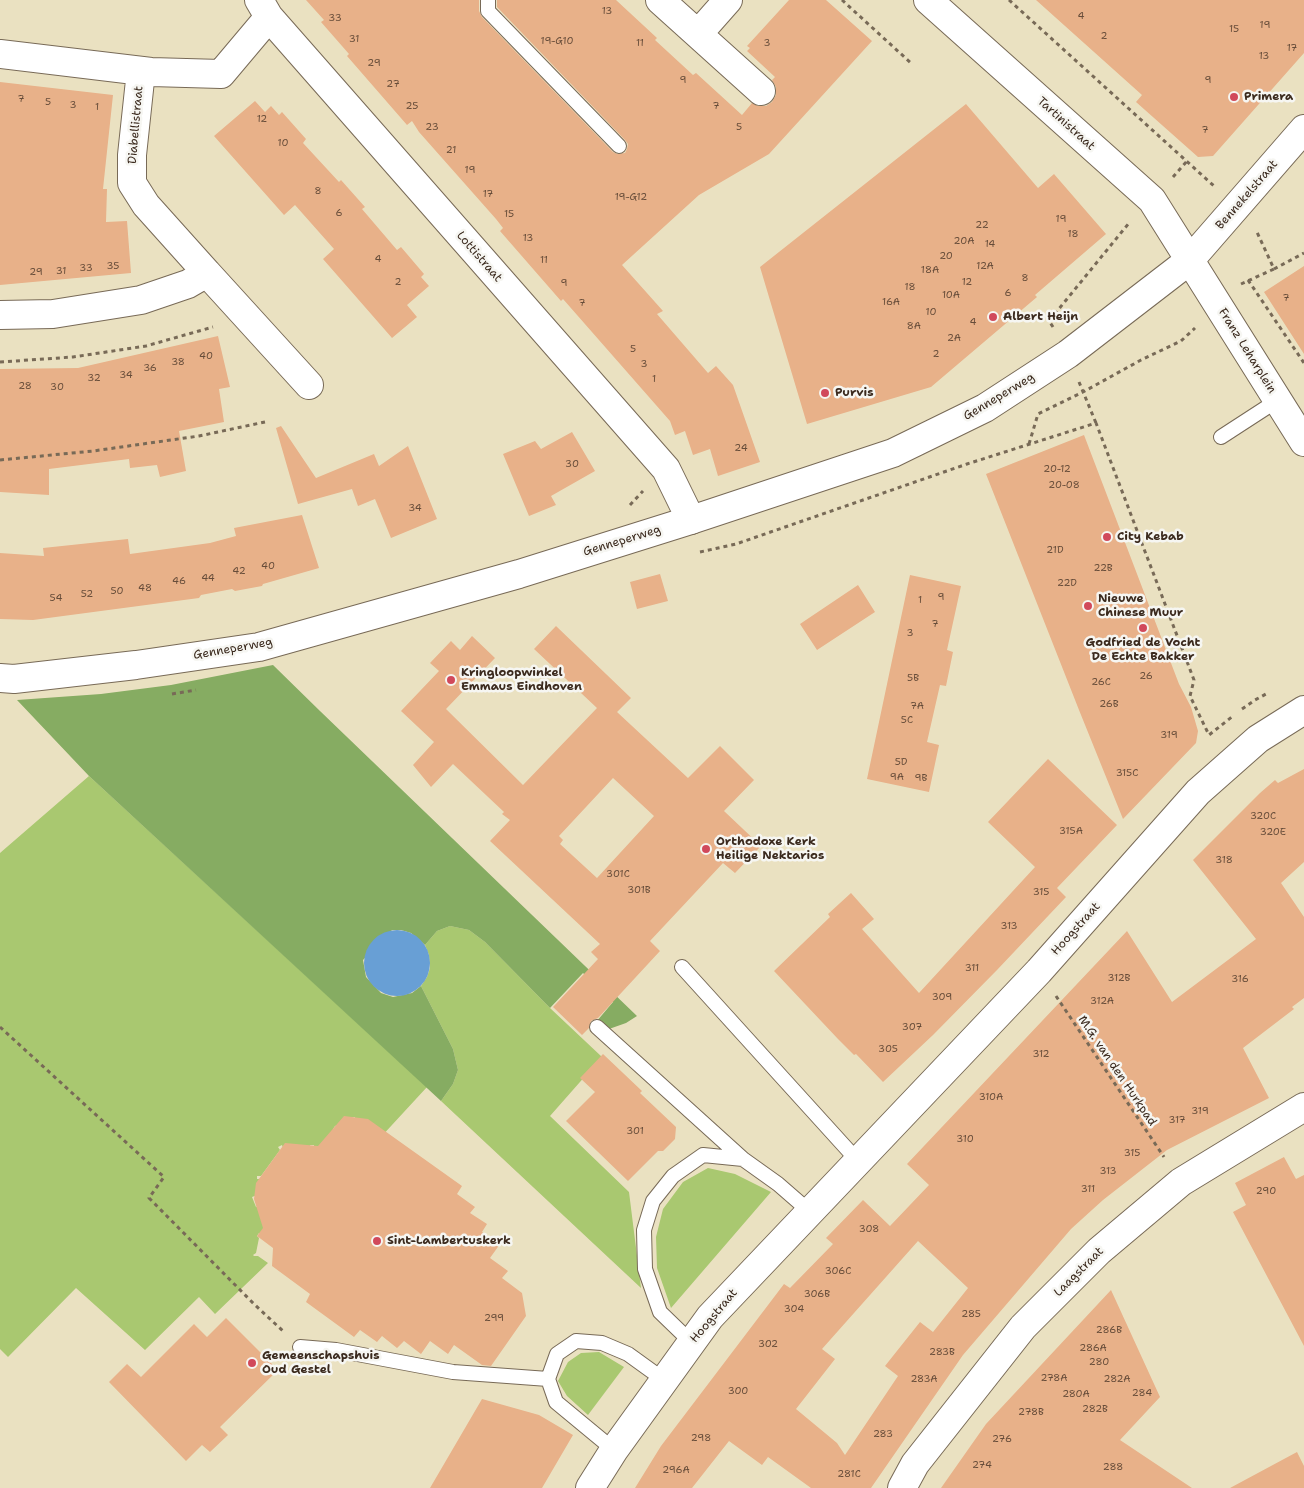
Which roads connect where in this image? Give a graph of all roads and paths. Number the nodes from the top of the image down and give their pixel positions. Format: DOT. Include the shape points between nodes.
graph roads {
  1 [pos="488,0"];
  2 [pos="660,0"];
  3 [pos="728,0"];
  4 [pos="842,0"];
  5 [pos="928,0"];
  6 [pos="1009,0"];
  7 [pos="270,16"];
  8 [pos="698,34"];
  9 [pos="0,54"];
  10 [pos="912,64"];
  11 [pos="141,71"];
  12 [pos="761,91"];
  13 [pos="1304,129"];
  14 [pos="620,146"];
  15 [pos="1237,206"];
  16 [pos="1304,253"];
  17 [pos="1190,260"];
  18 [pos="1274,269"];
  19 [pos="207,273"];
  20 [pos="1248,280"];
  21 [pos="1219,307"];
  22 [pos="244,312"];
  23 [pos="0,316"];
  24 [pos="0,362"];
  25 [pos="1304,363"];
  26 [pos="309,385"];
  27 [pos="1278,400"];
  28 [pos="266,422"];
  29 [pos="1221,437"];
  30 [pos="1304,442"];
  31 [pos="1029,444"];
  32 [pos="0,460"];
  33 [pos="666,469"];
  34 [pos="629,506"];
  35 [pos="691,520"];
  36 [pos="699,552"];
  37 [pos="0,678"];
  38 [pos="198,690"];
  39 [pos="1271,692"];
  40 [pos="170,694"];
  41 [pos="1304,710"];
  42 [pos="682,967"];
  43 [pos="1039,971"];
  44 [pos="597,1027"];
  45 [pos="0,1028"];
  46 [pos="1304,1107"];
  47 [pos="742,1159"];
  48 [pos="857,1160"];
  49 [pos="1181,1182"];
  50 [pos="809,1211"];
  51 [pos="691,1342"];
  52 [pos="300,1348"];
  53 [pos="548,1379"];
  54 [pos="664,1380"];
  55 [pos="614,1450"];
  56 [pos="590,1488"];
  57 [pos="902,1488"];
  1 -- 14 [label="lane" via="488,11"];
  2 -- 8 [label="street"];
  3 -- 8 [label="street"];
  4 -- 10 [label="path"];
  5 -- 17 [label="street, Tartinistraat" via="1152,200"];
  6 -- 15 [label="path"];
  7 -- 11 [label="street, Diabellistraat" via="221,74"];
  7 -- 33 [label="street, Lottistraat"];
  8 -- 12 [label="street"];
  9 -- 11 [label="street, Diabellistraat"];
  11 -- 19 [label="street, Diabellistraat" via="132,183 146,205"];
  13 -- 15 [label="street, Bennekelstraat"];
  15 -- 17 [label="street, Bennekelstraat"];
  15 -- 18 [label="path" via="1254,225"];
  16 -- 18 [label="path"];
  17 -- 21 [label="street, Franz Leharplein"];
  17 -- 35 [label="street, Genneperweg" via="1068,354 985,408 893,453"];
  18 -- 20 [label="path"];
  19 -- 22 [label="street, Diabellistraat"];
  19 -- 23 [label="street" via="188,284 141,300 53,314"];
  20 -- 21 [label="path"];
  20 -- 25 [label="path"];
  21 -- 27 [label="street, Franz Leharplein"];
  21 -- 31 [label="path" via="1181,341 1038,414"];
  22 -- 24 [label="path" via="219,325 146,346 73,357"];
  22 -- 26 [label="street, Diabellistraat"];
  27 -- 29 [label="lane"];
  27 -- 30 [label="street, Franz Leharplein"];
  28 -- 32 [label="path" via="189,438 92,452"];
  31 -- 36 [label="path" via="736,544"];
  31 -- 39 [label="path" via="1096,423 1194,680 1190,696 1209,735 1255,700"];
  33 -- 34 [label="path"];
  33 -- 35 [label="street, Lottistraat"];
  35 -- 37 [label="street, Genneperweg" via="519,574 259,647 136,665"];
  38 -- 40 [label="path"];
  41 -- 43 [label="street, Hoogstraat" via="1258,740 1198,792"];
  42 -- 48 [label="lane"];
  43 -- 48 [label="street, Hoogstraat"];
  43 -- 49 [label="path, M.G. van den Hurkpad"];
  44 -- 47 [label="lane"];
  45 -- 52 [label="path" via="164,1177 149,1198"];
  46 -- 49 [label="street, Laagstraat"];
  47 -- 50 [label="lane"];
  47 -- 51 [label="lane" via="703,1155 673,1176 653,1200 644,1230 645,1269 660,1312"];
  48 -- 50 [label="street, Hoogstraat"];
  49 -- 57 [label="street, Laagstraat" via="1099,1251 1023,1327 915,1464"];
  50 -- 51 [label="street, Hoogstraat" via="710,1317"];
  51 -- 54 [label="street, Hoogstraat"];
  52 -- 53 [label="lane" via="336,1350 453,1372"];
  53 -- 54 [label="lane" via="557,1354 576,1341 602,1343 628,1354"];
  53 -- 55 [label="lane" via="556,1402"];
  54 -- 55 [label="street, Hoogstraat"];
  55 -- 56 [label="street, Hoogstraat"];
}
